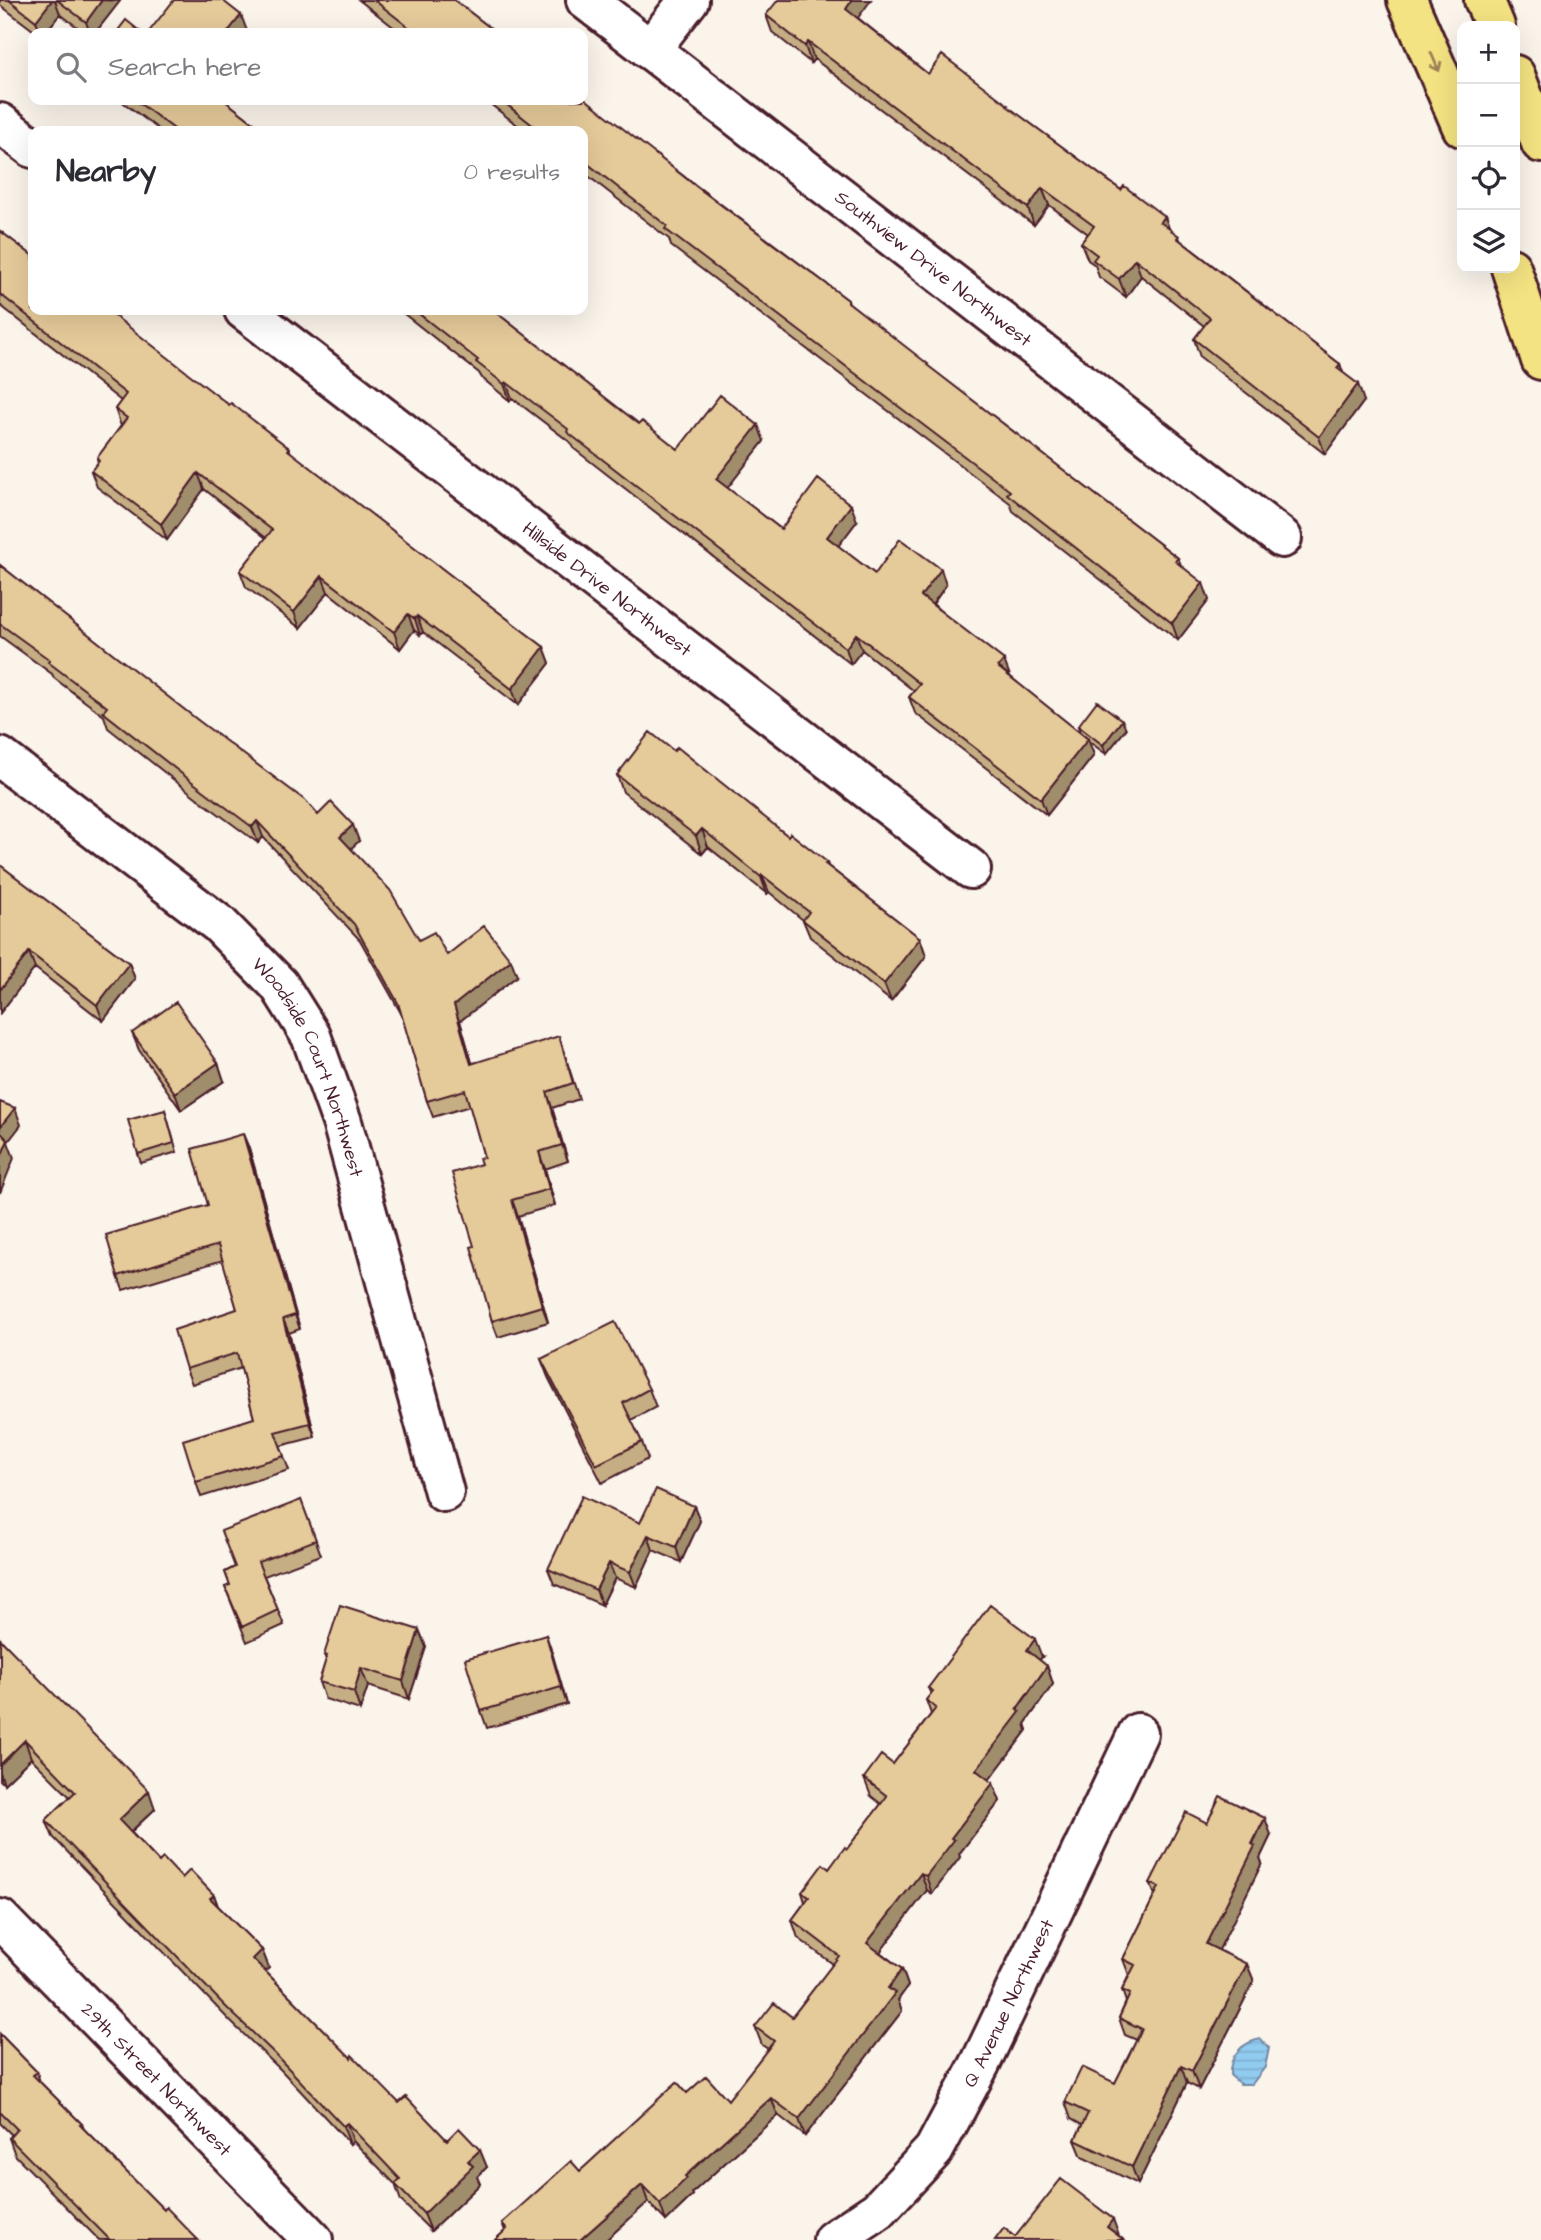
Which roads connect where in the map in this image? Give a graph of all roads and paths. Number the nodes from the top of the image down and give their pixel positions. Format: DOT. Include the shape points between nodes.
graph roads {
  1 [pos="586,0"];
  2 [pos="689,0"];
  3 [pos="1407,0"];
  4 [pos="1484,0"];
  5 [pos="1493,21"];
  6 [pos="650,50"];
  7 [pos="1518,84"];
  8 [pos="1457,115"];
  9 [pos="0,123"];
  10 [pos="1541,143"];
  11 [pos="28,144"];
  12 [pos="1513,273"];
  13 [pos="251,315"];
  14 [pos="1541,360"];
  15 [pos="1282,538"];
  16 [pos="0,757"];
  17 [pos="971,869"];
  18 [pos="444,1492"];
  19 [pos="1138,1733"];
  20 [pos="0,1919"];
  21 [pos="313,2240"];
  22 [pos="833,2240"];
  1 -- 6 [label="street, Southview Drive Northwest"];
  2 -- 6 [label="street"];
  3 -- 8 [label="main road, one-way"];
  4 -- 5 [label="main road"];
  6 -- 15 [label="street, Southview Drive Northwest"];
  7 -- 10 [label="main road"];
  9 -- 11 [label="street"];
  12 -- 14 [label="main road"];
  13 -- 17 [label="street, Hillside Drive Northwest"];
  16 -- 18 [label="street, Woodside Court Northwest" via="219,924 279,985 311,1036 342,1122"];
  19 -- 22 [label="street, Q Avenue Northwest" via="980,2064 934,2150 878,2210"];
  20 -- 21 [label="street, 29th Street Northwest"];
}
